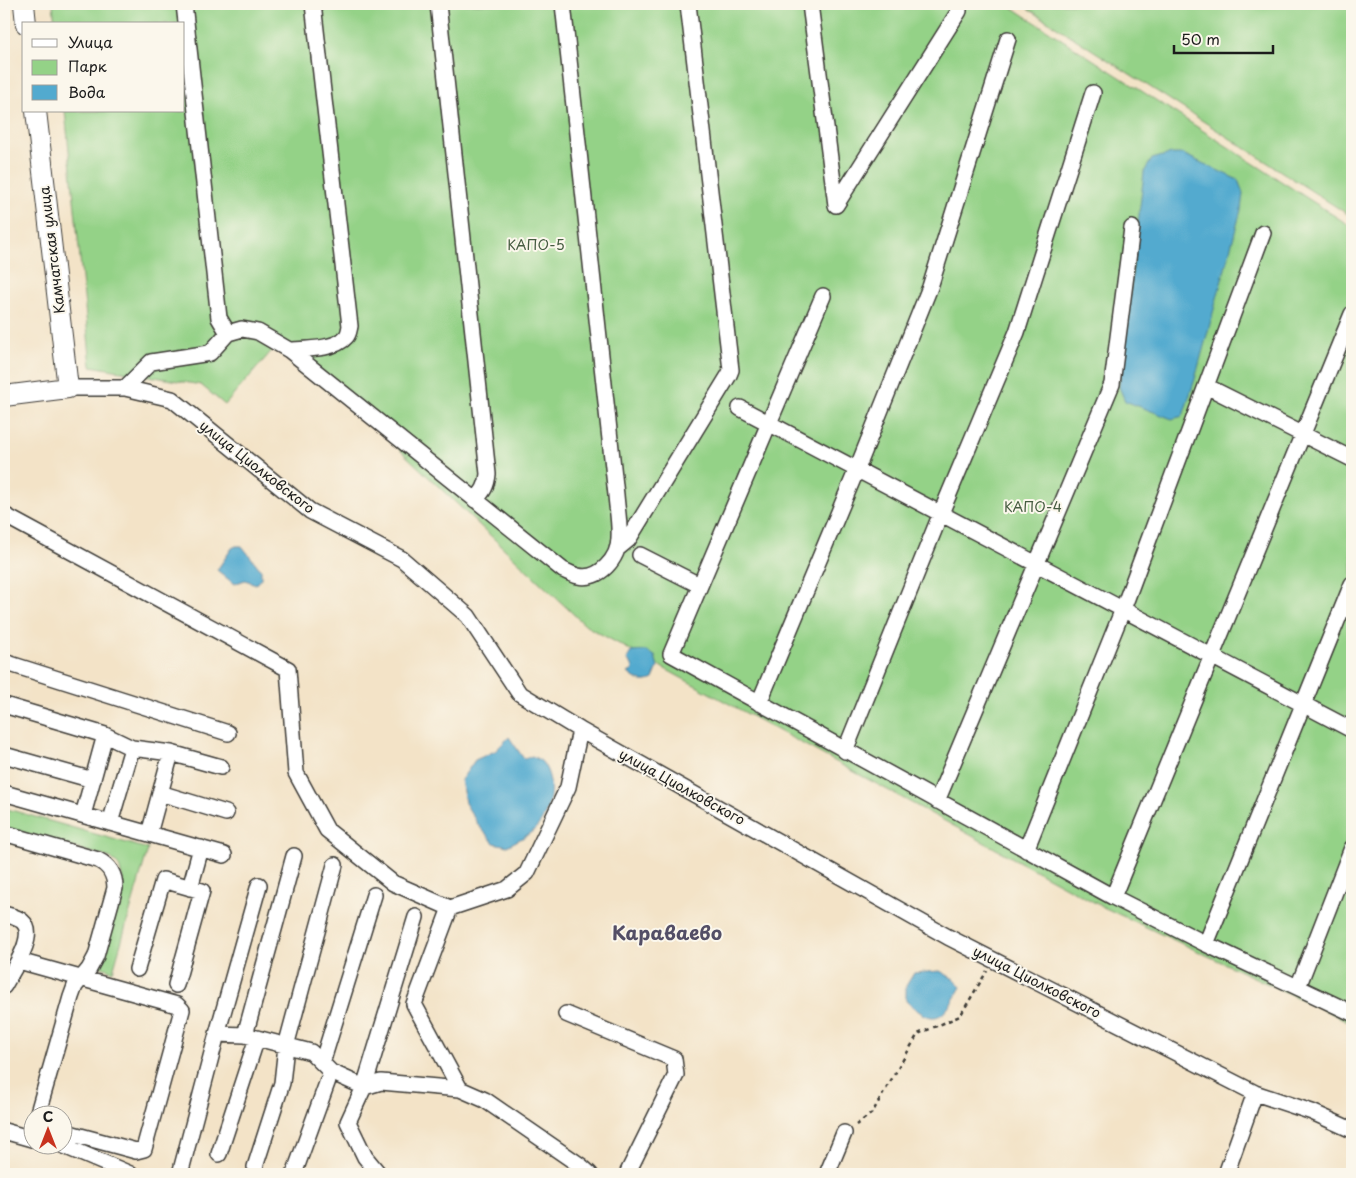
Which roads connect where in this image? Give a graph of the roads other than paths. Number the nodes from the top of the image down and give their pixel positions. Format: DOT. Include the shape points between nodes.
graph roads {
  1 [pos="24,4"];
  2 [pos="184,4"];
  3 [pos="313,4"];
  4 [pos="438,4"];
  5 [pos="563,4"];
  6 [pos="688,4"];
  7 [pos="810,4"];
  8 [pos="958,4"];
  9 [pos="26,22"];
  10 [pos="1008,39"];
  11 [pos="1093,93"];
  12 [pos="36,112"];
  13 [pos="1132,228"];
  14 [pos="1263,232"];
  15 [pos="823,296"];
  16 [pos="1352,314"];
  17 [pos="228,333"];
  18 [pos="289,350"];
  19 [pos="1206,386"];
  20 [pos="68,388"];
  21 [pos="125,388"];
  22 [pos="4,396"];
  23 [pos="740,408"];
  24 [pos="770,422"];
  25 [pos="1303,435"];
  26 [pos="1352,460"];
  27 [pos="857,468"];
  28 [pos="475,500"];
  29 [pos="941,513"];
  30 [pos="4,515"];
  31 [pos="617,549"];
  32 [pos="640,555"];
  33 [pos="1036,563"];
  34 [pos="1352,584"];
  35 [pos="699,585"];
  36 [pos="1123,609"];
  37 [pos="1213,657"];
  38 [pos="4,662"];
  39 [pos="758,703"];
  40 [pos="4,705"];
  41 [pos="1303,705"];
  42 [pos="580,730"];
  43 [pos="1352,730"];
  44 [pos="228,734"];
  45 [pos="105,735"];
  46 [pos="132,748"];
  47 [pos="845,751"];
  48 [pos="171,754"];
  49 [pos="4,755"];
  50 [pos="221,767"];
  51 [pos="92,780"];
  52 [pos="4,793"];
  53 [pos="160,793"];
  54 [pos="937,801"];
  55 [pos="226,813"];
  56 [pos="83,815"];
  57 [pos="110,823"];
  58 [pos="4,833"];
  59 [pos="149,834"];
  60 [pos="201,848"];
  61 [pos="1352,848"];
  62 [pos="1026,850"];
  63 [pos="224,855"];
  64 [pos="294,856"];
  65 [pos="334,865"];
  66 [pos="259,885"];
  67 [pos="190,888"];
  68 [pos="374,895"];
  69 [pos="1113,898"];
  70 [pos="450,908"];
  71 [pos="4,914"];
  72 [pos="416,917"];
  73 [pos="1206,944"];
  74 [pos="19,961"];
  75 [pos="137,969"];
  76 [pos="81,978"];
  77 [pos="176,985"];
  78 [pos="4,986"];
  79 [pos="1298,987"];
  80 [pos="1352,1013"];
  81 [pos="566,1014"];
  82 [pos="217,1034"];
  83 [pos="251,1037"];
  84 [pos="286,1046"];
  85 [pos="327,1068"];
  86 [pos="364,1087"];
  87 [pos="460,1089"];
  88 [pos="1255,1093"];
  89 [pos="41,1106"];
  90 [pos="1352,1130"];
  91 [pos="4,1131"];
  92 [pos="72,1134"];
  93 [pos="844,1134"];
  94 [pos="22,1135"];
  95 [pos="72,1149"];
  96 [pos="219,1154"];
  97 [pos="255,1167"];
  98 [pos="130,1174"];
  99 [pos="180,1174"];
  100 [pos="294,1174"];
  101 [pos="379,1174"];
  102 [pos="590,1174"];
  103 [pos="627,1174"];
  104 [pos="827,1174"];
  105 [pos="1226,1174"];
  1 -- 9 [label="main road"];
  2 -- 17 [label="street" via="218,318"];
  3 -- 18 [label="street" via="350,326 348,336 340,342 320,348"];
  4 -- 28 [label="street" via="488,474 488,483"];
  5 -- 31 [label="street" via="610,432 619,530"];
  6 -- 31 [label="street" via="731,370 628,540"];
  7 -- 8 [label="street" via="836,205 959,11"];
  10 -- 27 [label="street" via="930,287"];
  11 -- 29 [label="street" via="1017,332"];
  12 -- 20 [label="main road, Камчатская улица"];
  13 -- 33 [label="street" via="1112,384"];
  14 -- 19 [label="street"];
  15 -- 24 [label="street"];
  16 -- 25 [label="street"];
  17 -- 18 [label="street" via="242,329 258,332"];
  17 -- 21 [label="street" via="210,354 151,362"];
  18 -- 28 [label="street"];
  19 -- 25 [label="street"];
  19 -- 36 [label="street"];
  20 -- 21 [label="street, улица Циолковского"];
  20 -- 22 [label="main road"];
  21 -- 42 [label="street, улица Циолковского" via="172,399 310,511 402,559 468,616 519,693"];
  23 -- 24 [label="street"];
  24 -- 27 [label="street"];
  24 -- 35 [label="street"];
  25 -- 26 [label="street"];
  25 -- 37 [label="street"];
  27 -- 29 [label="street"];
  27 -- 39 [label="street"];
  28 -- 31 [label="street" via="563,570 579,576 593,575 604,569"];
  29 -- 33 [label="street"];
  29 -- 47 [label="street"];
  30 -- 70 [label="street" via="288,669 296,774 327,830 393,883"];
  32 -- 35 [label="street"];
  33 -- 36 [label="street"];
  33 -- 54 [label="street"];
  34 -- 41 [label="street"];
  35 -- 39 [label="street" via="671,654"];
  36 -- 37 [label="street"];
  36 -- 62 [label="street"];
  37 -- 41 [label="street"];
  37 -- 69 [label="street"];
  38 -- 44 [label="street"];
  39 -- 47 [label="street"];
  40 -- 45 [label="street"];
  41 -- 43 [label="street"];
  41 -- 73 [label="street"];
  42 -- 70 [label="street" via="568,787 527,873 507,889"];
  42 -- 88 [label="street, улица Циолковского" via="939,932"];
  45 -- 46 [label="street"];
  45 -- 51 [label="street"];
  46 -- 48 [label="street"];
  46 -- 57 [label="street"];
  47 -- 54 [label="street"];
  48 -- 50 [label="street"];
  48 -- 53 [label="street"];
  49 -- 51 [label="street"];
  51 -- 56 [label="street"];
  52 -- 56 [label="street"];
  53 -- 55 [label="street"];
  53 -- 59 [label="street"];
  54 -- 62 [label="street"];
  56 -- 57 [label="street"];
  57 -- 59 [label="street"];
  58 -- 76 [label="street" via="98,860 110,870 115,888 96,956"];
  59 -- 60 [label="street"];
  60 -- 63 [label="street"];
  60 -- 67 [label="street"];
  61 -- 79 [label="street"];
  62 -- 69 [label="street"];
  64 -- 83 [label="street"];
  65 -- 84 [label="street"];
  66 -- 82 [label="street"];
  67 -- 75 [label="street" via="162,880"];
  67 -- 77 [label="street" via="202,891"];
  68 -- 85 [label="street"];
  69 -- 73 [label="street"];
  70 -- 87 [label="street" via="414,1004"];
  71 -- 74 [label="street" via="23,921 27,929"];
  72 -- 86 [label="street"];
  73 -- 79 [label="street"];
  74 -- 76 [label="street"];
  74 -- 78 [label="street"];
  76 -- 89 [label="street" via="71,997"];
  76 -- 92 [label="street" via="177,1005 182,1012 144,1149 136,1152"];
  79 -- 80 [label="street"];
  81 -- 103 [label="street" via="674,1059 676,1075"];
  82 -- 83 [label="street"];
  82 -- 99 [label="street"];
  83 -- 84 [label="street"];
  83 -- 96 [label="street"];
  84 -- 85 [label="street" via="311,1052"];
  84 -- 97 [label="street" via="282,1083"];
  85 -- 86 [label="street"];
  85 -- 100 [label="street"];
  86 -- 87 [label="street" via="381,1082"];
  86 -- 101 [label="street" via="348,1122 365,1157"];
  87 -- 102 [label="street" via="485,1100"];
  88 -- 90 [label="street, улица Циолковского" via="1312,1112"];
  88 -- 105 [label="street"];
  91 -- 94 [label="street"];
  93 -- 104 [label="street"];
  95 -- 98 [label="street"];
}
